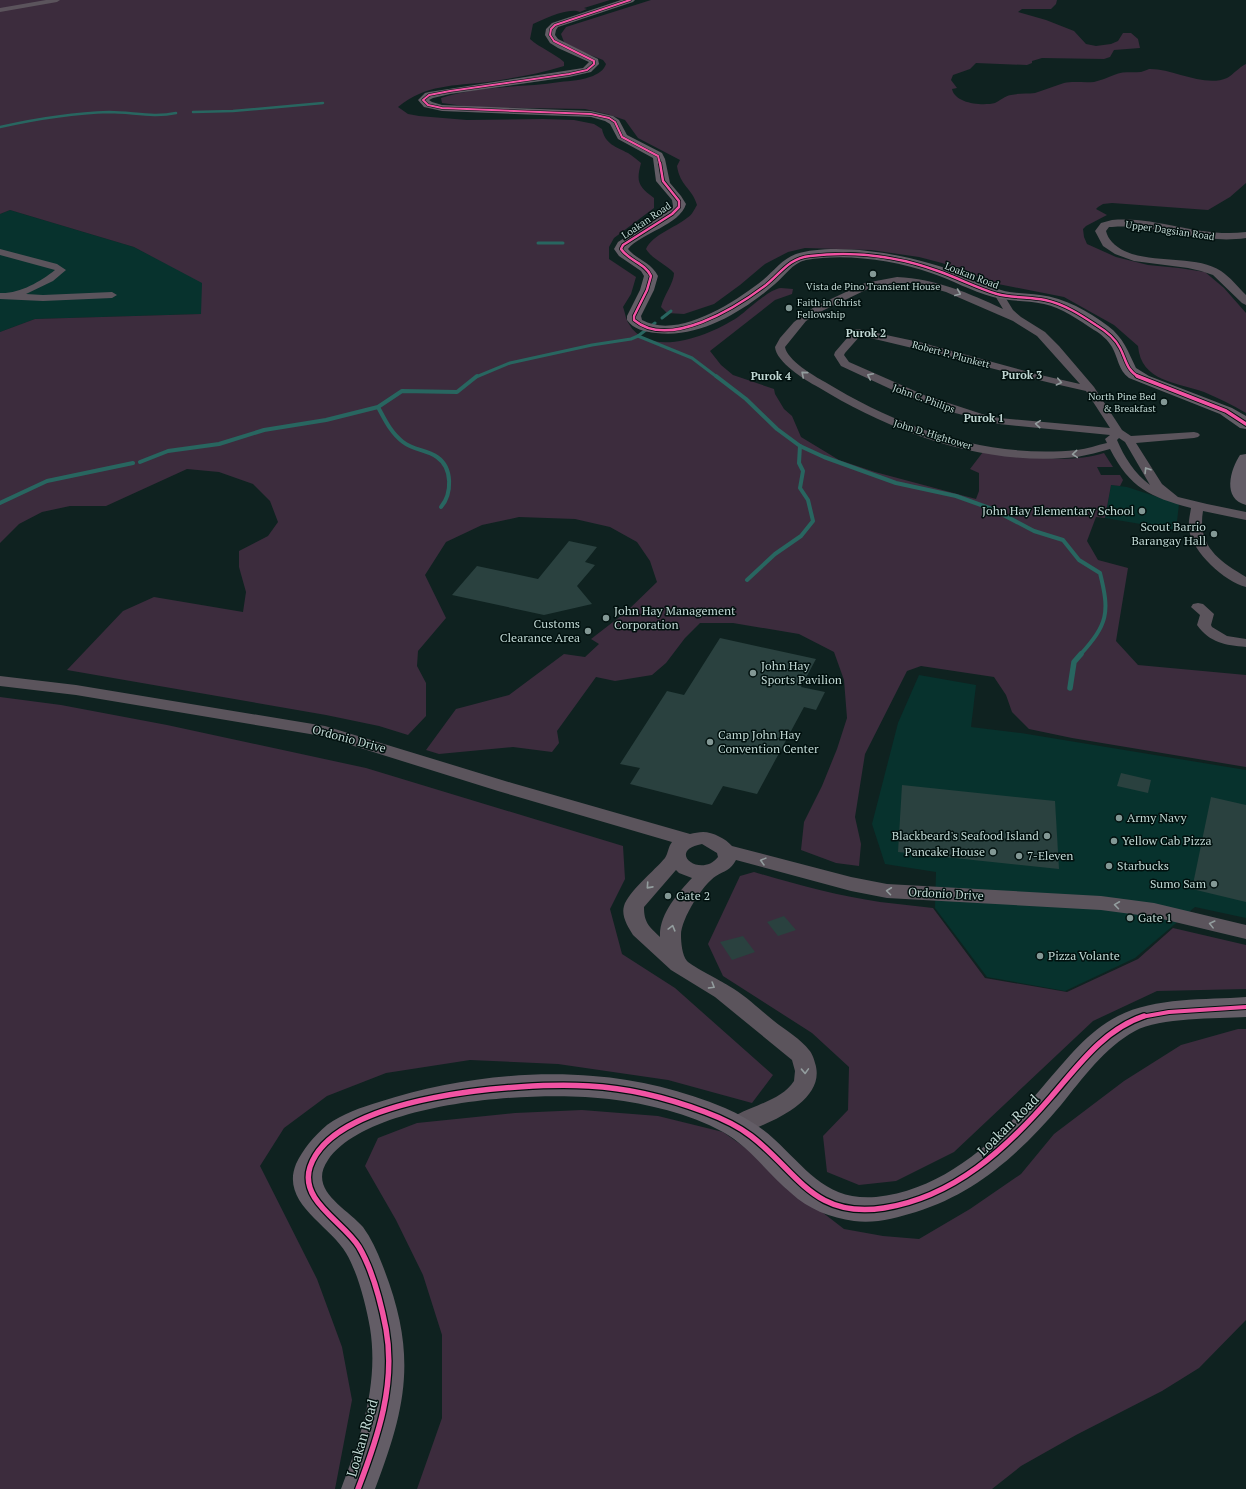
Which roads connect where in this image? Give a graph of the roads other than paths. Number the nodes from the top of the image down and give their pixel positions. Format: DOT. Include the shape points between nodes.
graph roads {
  1 [pos="57,0"];
  2 [pos="630,0"];
  3 [pos="0,10"];
  4 [pos="1246,235"];
  5 [pos="0,252"];
  6 [pos="999,294"];
  7 [pos="112,295"];
  8 [pos="0,296"];
  9 [pos="12,297"];
  10 [pos="1246,301"];
  11 [pos="1017,319"];
  12 [pos="858,332"];
  13 [pos="1090,389"];
  14 [pos="1246,424"];
  15 [pos="1118,432"];
  16 [pos="1194,435"];
  17 [pos="1129,440"];
  18 [pos="1113,445"];
  19 [pos="1246,459"];
  20 [pos="1173,498"];
  21 [pos="1246,500"];
  22 [pos="1198,505"];
  23 [pos="1246,516"];
  24 [pos="1246,583"];
  25 [pos="1198,607"];
  26 [pos="1246,642"];
  27 [pos="0,681"];
  28 [pos="688,840"];
  29 [pos="726,851"];
  30 [pos="676,858"];
  31 [pos="708,872"];
  32 [pos="1246,932"];
  33 [pos="678,965"];
  34 [pos="1246,1007"];
  35 [pos="736,1126"];
  36 [pos="358,1489"];
  1 -- 3 [label="street"];
  2 -- 6 [label="main road, Loakan Road" via="568,20 551,29 550,35 554,42 594,61 587,70 450,91 429,95 423,100 428,105 442,108 600,116 615,122 622,137 658,156 664,183 680,204 672,214 623,245 621,249 622,253 647,268 652,276 634,316 636,323 669,330 695,326 746,299 768,284 789,262 811,256 843,255 918,264"];
  4 -- 10 [label="street, Upper Dagsian Road" via="1208,236 1121,223 1105,225 1100,231 1101,238 1106,243 1134,258 1200,266 1212,270"];
  5 -- 9 [label="street" via="61,270 50,279"];
  6 -- 11 [label="street" via="1008,311"];
  6 -- 14 [label="main road, Loakan Road" via="1047,301 1092,321 1118,345 1131,371 1143,380 1226,411"];
  7 -- 9 [label="street"];
  8 -- 9 [label="street"];
  11 -- 13 [label="street" via="1041,334"];
  18 -- 11 [label="street, John D. Hightower, one-way" via="1082,454 1036,455 986,449 924,433 875,415 837,396 807,376 780,349 784,340 811,312 866,286 889,280 929,282"];
  12 -- 13 [label="street, Robert P. Plunkett, one-way"];
  15 -- 12 [label="street, John C. Philips, one-way" via="999,421 914,396 844,364 840,352"];
  13 -- 15 [label="street"];
  15 -- 17 [label="street"];
  15 -- 18 [label="street" via="1111,439"];
  16 -- 17 [label="street"];
  20 -- 17 [label="street, one-way" via="1157,486"];
  18 -- 20 [label="street" via="1139,483 1158,494"];
  19 -- 21 [label="main road" via="1237,479"];
  20 -- 22 [label="street"];
  22 -- 23 [label="street"];
  22 -- 24 [label="street" via="1196,533 1208,555"];
  25 -- 26 [label="street" via="1207,614 1204,625 1208,632 1218,637"];
  27 -- 28 [label="street, Ordonio Drive" via="76,690 325,731"];
  28 -- 29 [label="street, Ordonio Drive" via="710,840 723,846"];
  28 -- 30 [label="street" via="677,848"];
  29 -- 31 [label="street" via="726,862 716,870"];
  32 -- 29 [label="street, Ordonio Drive, one-way" via="1154,910 1101,903 887,891"];
  30 -- 31 [label="street" via="684,867"];
  30 -- 33 [label="street, one-way" via="641,896 634,906 634,917 640,930"];
  33 -- 31 [label="street, one-way" via="670,932 685,900"];
  33 -- 35 [label="street, one-way" via="723,992 762,1023 801,1055 806,1067 805,1081 799,1092 784,1103"];
  34 -- 35 [label="main road, Loakan Road" via="1170,1011 1149,1014 1128,1022 1106,1036 1084,1057 1024,1127 973,1174 946,1189 880,1210 855,1210 835,1206 817,1197 800,1185 755,1139"];
  35 -- 36 [label="main road, Loakan Road" via="669,1100 632,1092 591,1086 545,1086 489,1089 400,1106 370,1115 331,1137 310,1166 307,1182 315,1200 359,1245 382,1311 388,1347 388,1384 380,1426"];
}
